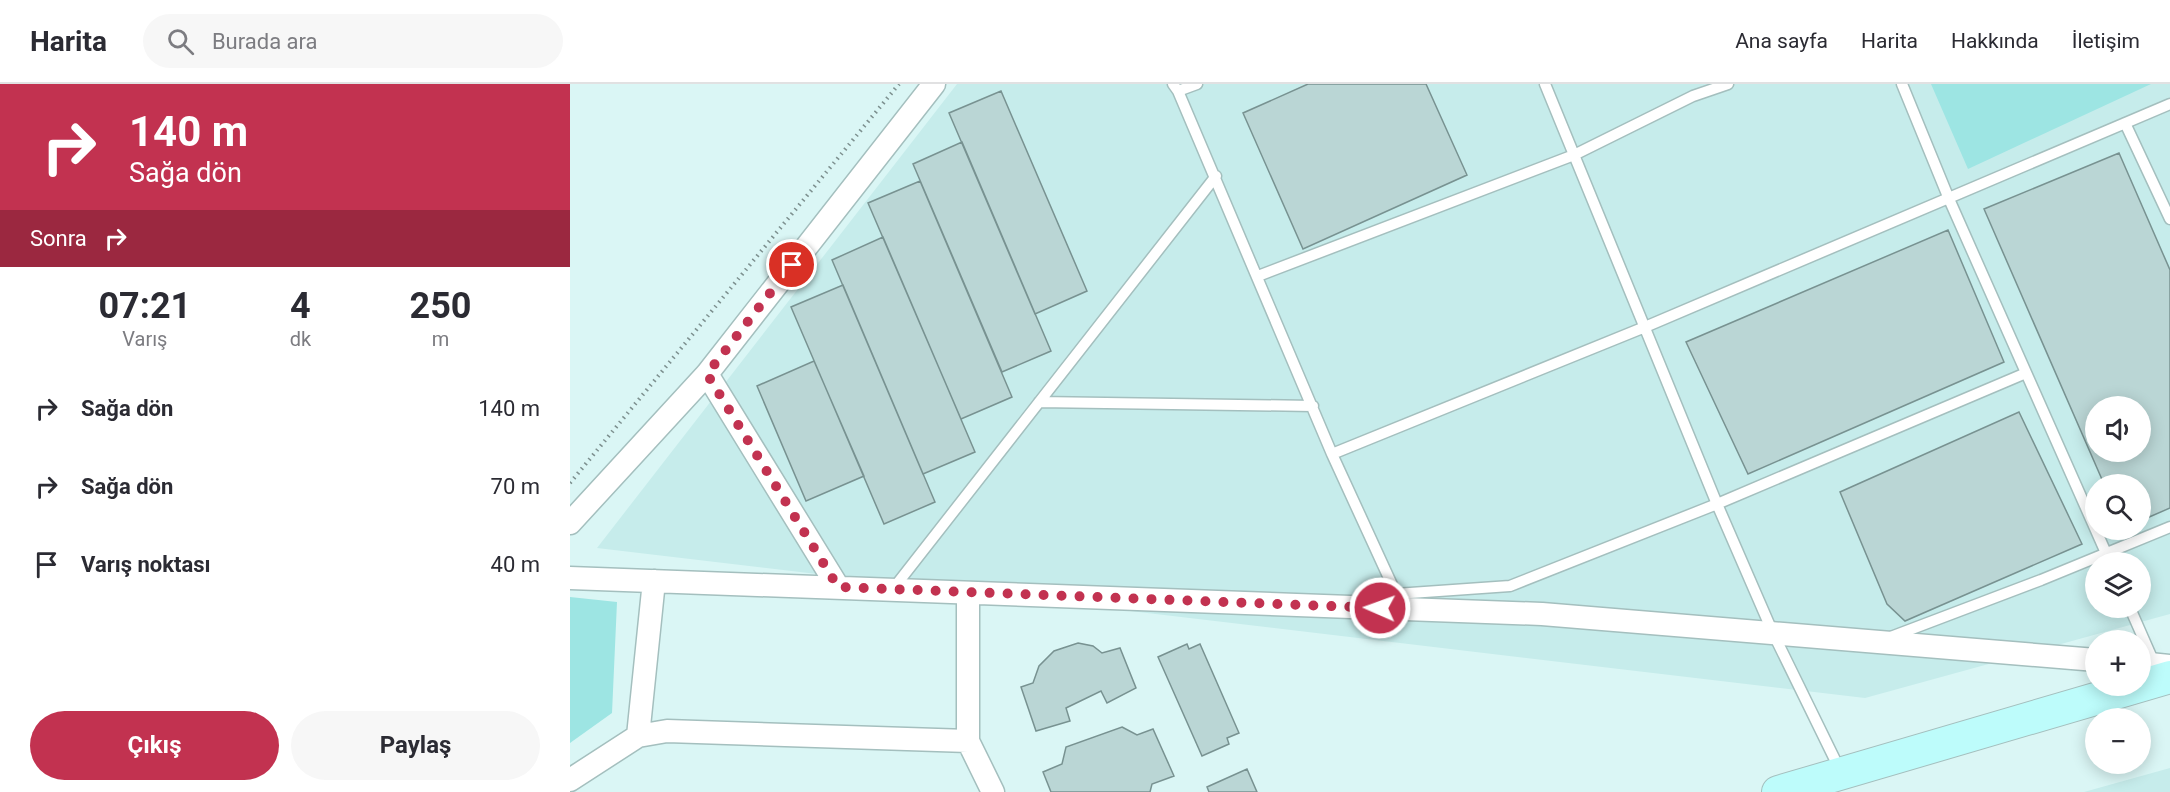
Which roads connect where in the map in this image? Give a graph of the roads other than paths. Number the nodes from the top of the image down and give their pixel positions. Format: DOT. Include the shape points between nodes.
graph roads {
  1 [pos="934,84"];
  2 [pos="1197,84"];
  3 [pos="1545,84"];
  4 [pos="1728,84"];
  5 [pos="1902,84"];
  6 [pos="1176,88"];
  7 [pos="2170,104"];
  8 [pos="2125,123"];
  9 [pos="1574,155"];
  10 [pos="1216,176"];
  11 [pos="1949,199"];
  12 [pos="2170,219"];
  13 [pos="1258,276"];
  14 [pos="1645,327"];
  15 [pos="2026,373"];
  16 [pos="707,374"];
  17 [pos="1039,402"];
  18 [pos="1313,406"];
  19 [pos="1332,454"];
  20 [pos="1717,504"];
  21 [pos="570,523"];
  22 [pos="2170,527"];
  23 [pos="2105,552"];
  24 [pos="2120,552"];
  25 [pos="2085,566"];
  26 [pos="570,578"];
  27 [pos="654,581"];
  28 [pos="838,587"];
  29 [pos="893,590"];
  30 [pos="968,593"];
  31 [pos="1399,601"];
  32 [pos="2135,618"];
  33 [pos="1773,633"];
  34 [pos="1878,642"];
  35 [pos="2085,659"];
  36 [pos="2159,668"];
  37 [pos="638,736"];
  38 [pos="968,741"];
  39 [pos="1841,773"];
  40 [pos="570,780"];
  41 [pos="993,792"];
  42 [pos="1778,792"];
  1 -- 16 [label="street"];
  2 -- 6 [label="lane"];
  3 -- 9 [label="lane"];
  4 -- 9 [label="lane" via="1693,96"];
  5 -- 11 [label="lane"];
  6 -- 10 [label="lane"];
  7 -- 8 [label="lane"];
  8 -- 11 [label="lane"];
  8 -- 12 [label="lane"];
  9 -- 13 [label="lane"];
  9 -- 14 [label="lane"];
  10 -- 13 [label="lane"];
  10 -- 17 [label="lane"];
  11 -- 14 [label="lane"];
  11 -- 15 [label="lane"];
  13 -- 18 [label="lane"];
  14 -- 19 [label="lane"];
  14 -- 20 [label="lane"];
  15 -- 20 [label="lane"];
  15 -- 23 [label="lane"];
  16 -- 21 [label="street"];
  16 -- 28 [label="street"];
  17 -- 18 [label="lane"];
  17 -- 29 [label="lane"];
  18 -- 19 [label="lane"];
  19 -- 31 [label="lane"];
  20 -- 31 [label="lane" via="1510,586"];
  20 -- 33 [label="lane"];
  22 -- 24 [label="lane"];
  25 -- 34 [label="lane"];
  26 -- 27 [label="street"];
  27 -- 28 [label="street"];
  27 -- 37 [label="street"];
  28 -- 29 [label="street"];
  29 -- 30 [label="street"];
  30 -- 31 [label="street"];
  30 -- 38 [label="street"];
  31 -- 33 [label="street"];
  32 -- 36 [label="lane"];
  33 -- 34 [label="street"];
  33 -- 39 [label="lane"];
  34 -- 35 [label="street"];
  36 -- 39 [label="street"];
  37 -- 38 [label="street" via="667,731"];
  37 -- 40 [label="street"];
  38 -- 41 [label="street"];
  39 -- 42 [label="street"];
}
